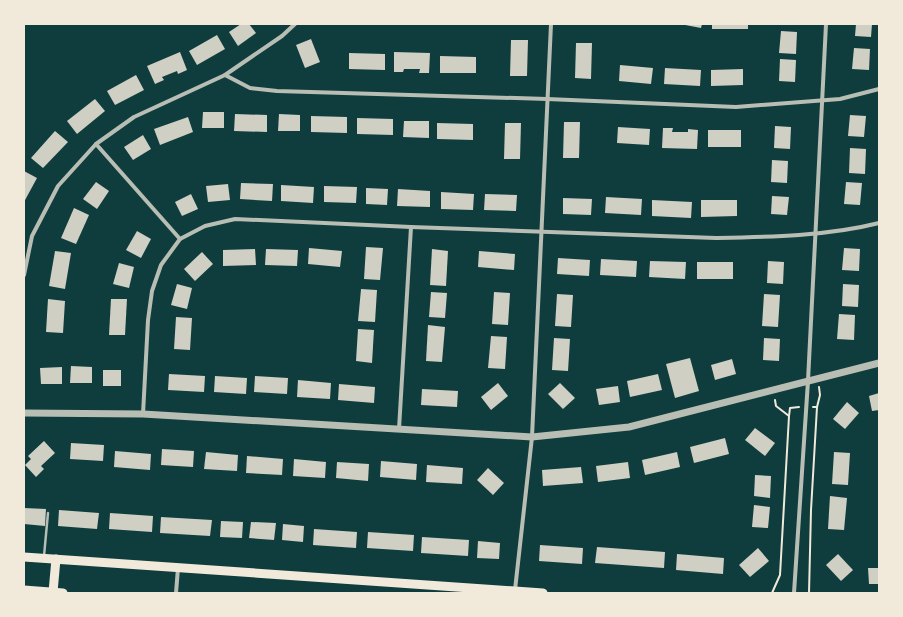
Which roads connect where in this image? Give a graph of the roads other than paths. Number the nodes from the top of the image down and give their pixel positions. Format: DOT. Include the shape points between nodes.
graph roads {
  1 [pos="294,24"];
  2 [pos="551,24"];
  3 [pos="826,24"];
  4 [pos="225,75"];
  5 [pos="879,88"];
  6 [pos="547,99"];
  7 [pos="823,100"];
  8 [pos="96,144"];
  9 [pos="879,224"];
  10 [pos="411,227"];
  11 [pos="816,232"];
  12 [pos="540,233"];
  13 [pos="180,239"];
  14 [pos="24,275"];
  15 [pos="879,363"];
  16 [pos="808,381"];
  17 [pos="24,413"];
  18 [pos="143,414"];
  19 [pos="399,429"];
  20 [pos="532,437"];
  21 [pos="48,513"];
  22 [pos="24,557"];
  23 [pos="44,559"];
  24 [pos="56,559"];
  25 [pos="178,568"];
  26 [pos="24,590"];
  27 [pos="53,592"];
  28 [pos="515,592"];
  29 [pos="63,593"];
  30 [pos="176,593"];
  31 [pos="543,593"];
  32 [pos="794,593"];
  1 -- 4 [label="street" via="282,36"];
  2 -- 6 [label="street"];
  3 -- 7 [label="street"];
  4 -- 6 [label="street" via="250,88 277,91"];
  4 -- 8 [label="street" via="134,117"];
  5 -- 7 [label="street" via="840,99"];
  6 -- 7 [label="street" via="736,107"];
  6 -- 12 [label="street"];
  7 -- 11 [label="street"];
  8 -- 13 [label="street"];
  8 -- 14 [label="street" via="58,186 32,236"];
  9 -- 11 [label="street"];
  10 -- 12 [label="street"];
  10 -- 13 [label="street" via="234,219 205,226"];
  10 -- 19 [label="street"];
  11 -- 12 [label="street" via="716,238"];
  11 -- 16 [label="street"];
  12 -- 20 [label="street"];
  13 -- 18 [label="street" via="161,265 152,291"];
  15 -- 16 [label="street"];
  16 -- 20 [label="street" via="629,427"];
  16 -- 32 [label="street"];
  17 -- 18 [label="street"];
  18 -- 19 [label="street"];
  19 -- 20 [label="street"];
  20 -- 28 [label="street"];
  21 -- 23 [label="lane"];
  22 -- 23 [label="main road"];
  23 -- 24 [label="main road"];
  24 -- 25 [label="main road"];
  24 -- 27 [label="main road"];
  25 -- 28 [label="main road"];
  25 -- 30 [label="street"];
  26 -- 27 [label="main road"];
  27 -- 29 [label="main road"];
  28 -- 31 [label="main road"];
}
